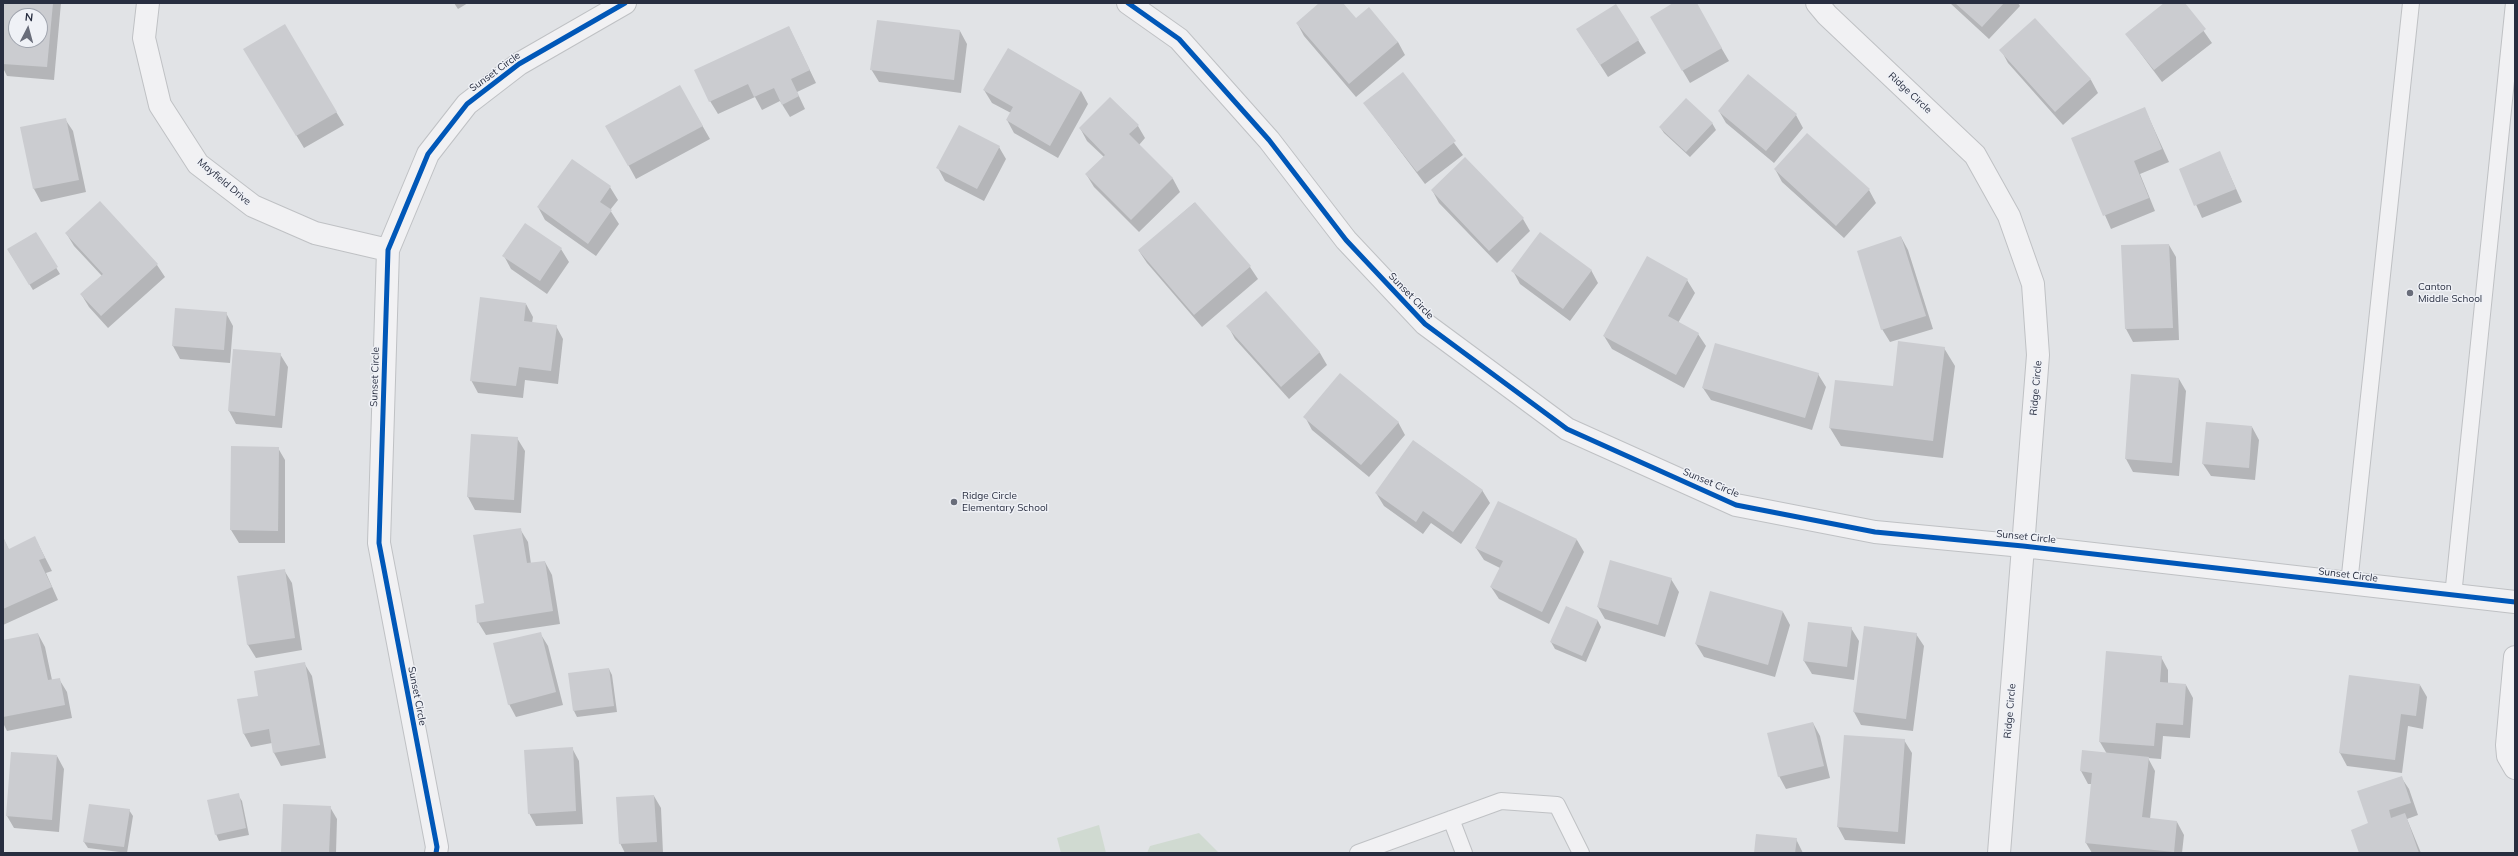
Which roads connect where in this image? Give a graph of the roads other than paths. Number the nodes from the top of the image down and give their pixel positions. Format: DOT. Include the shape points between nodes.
graph roads {
  1 [pos="148,3"];
  2 [pos="624,3"];
  3 [pos="1128,3"];
  4 [pos="1817,3"];
  5 [pos="2411,3"];
  6 [pos="2514,3"];
  7 [pos="388,250"];
  8 [pos="2023,546"];
  9 [pos="2349,584"];
  10 [pos="2453,596"];
  11 [pos="2515,602"];
  12 [pos="2515,657"];
  13 [pos="2515,768"];
  14 [pos="1451,819"];
  15 [pos="436,853"];
  16 [pos="1358,853"];
  17 [pos="1464,853"];
  18 [pos="1581,853"];
  19 [pos="1999,853"];
  1 -- 7 [label="street, Mayfield Drive" via="144,38 160,105 198,164 253,206 315,233"];
  2 -- 7 [label="street, Sunset Circle" via="519,64 467,104 428,154"];
  3 -- 8 [label="street, Sunset Circle" via="1179,39 1269,140 1346,240 1424,324 1567,429 1736,505 1875,532"];
  4 -- 8 [label="street, Ridge Circle" via="1826,15 1975,155 2009,216 2033,284 2038,355"];
  5 -- 9 [label="lane"];
  6 -- 10 [label="lane"];
  7 -- 15 [label="street, Sunset Circle" via="379,543 437,847"];
  8 -- 9 [label="street, Sunset Circle"];
  8 -- 19 [label="street, Ridge Circle"];
  9 -- 10 [label="street, Sunset Circle"];
  10 -- 11 [label="street, Sunset Circle"];
  12 -- 13 [label="street" via="2507,745 2508,756"];
  14 -- 16 [label="lane"];
  14 -- 17 [label="lane"];
  14 -- 18 [label="lane" via="1501,801 1557,805"];
}
